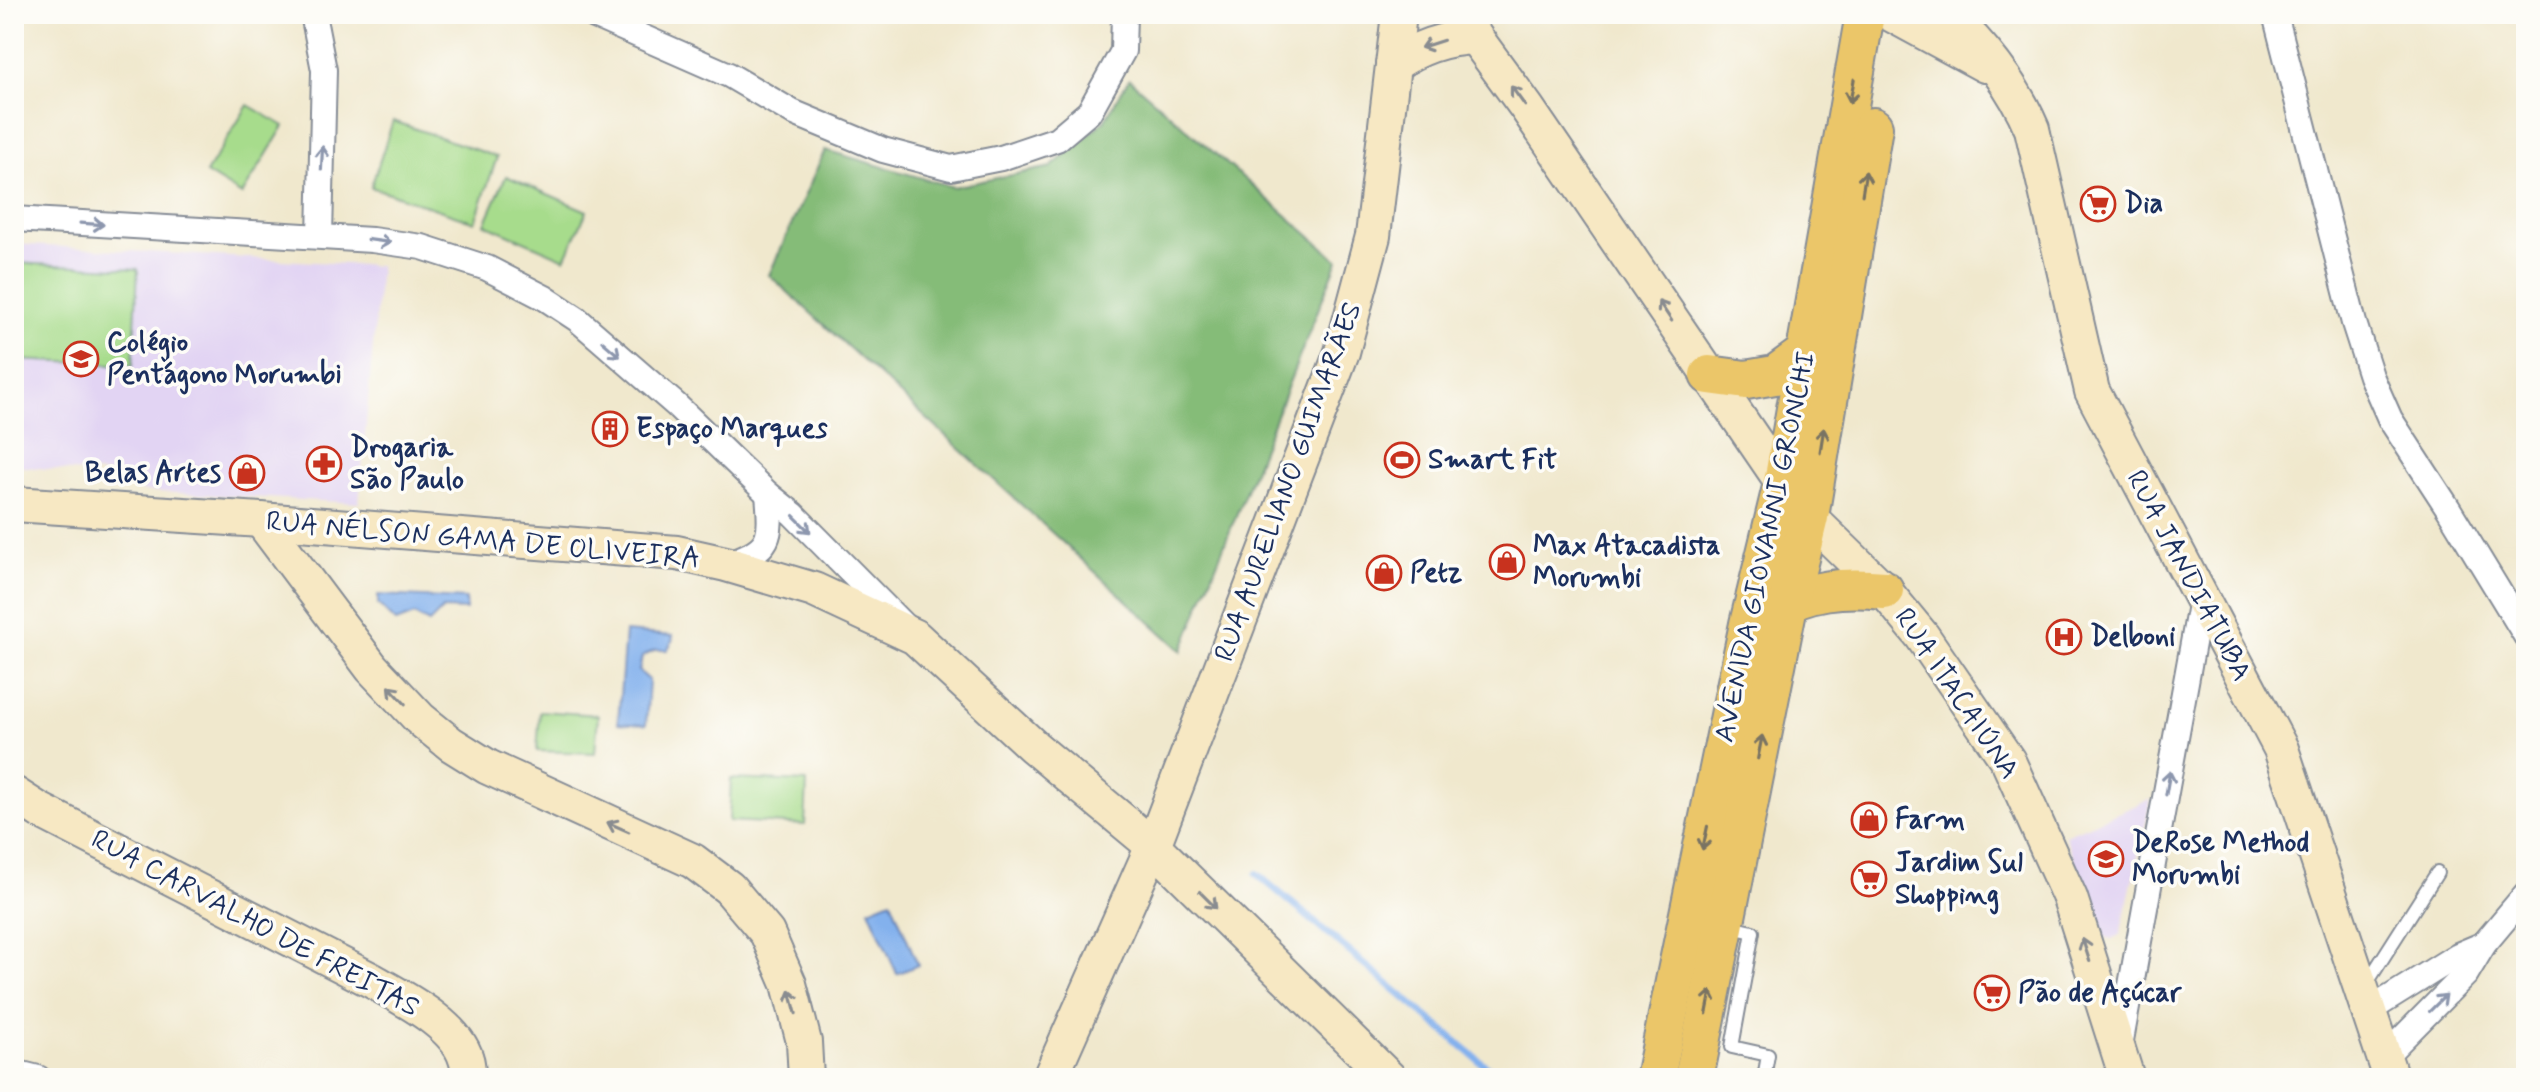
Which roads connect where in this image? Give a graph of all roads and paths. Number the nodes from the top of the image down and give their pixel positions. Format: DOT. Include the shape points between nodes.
graph roads {
  1 [pos="313,14"];
  2 [pos="590,14"];
  3 [pos="1124,14"];
  4 [pos="1399,14"];
  5 [pos="1865,14"];
  6 [pos="1891,14"];
  7 [pos="1948,14"];
  8 [pos="2275,14"];
  9 [pos="1464,25"];
  10 [pos="1393,65"];
  11 [pos="1999,72"];
  12 [pos="14,219"];
  13 [pos="320,236"];
  14 [pos="1808,351"];
  15 [pos="1709,375"];
  16 [pos="1783,483"];
  17 [pos="768,494"];
  18 [pos="14,504"];
  19 [pos="1809,517"];
  20 [pos="261,520"];
  21 [pos="726,564"];
  22 [pos="1884,590"];
  23 [pos="2201,599"];
  24 [pos="1789,600"];
  25 [pos="1749,624"];
  26 [pos="2526,636"];
  27 [pos="915,637"];
  28 [pos="14,794"];
  29 [pos="1153,846"];
  30 [pos="2437,873"];
  31 [pos="2526,894"];
  32 [pos="1724,925"];
  33 [pos="2484,944"];
  34 [pos="2366,999"];
  35 [pos="2123,1065"];
  36 [pos="2388,1067"];
  37 [pos="14,1072"];
  38 [pos="38,1078"];
  39 [pos="468,1078"];
  40 [pos="806,1078"];
  41 [pos="1050,1078"];
  42 [pos="1389,1078"];
  43 [pos="1655,1078"];
  44 [pos="1694,1078"];
  45 [pos="1764,1078"];
  13 -- 1 [label="street, one-way" via="324,70"];
  2 -- 3 [label="street" via="729,75 792,112 883,150 951,168 1057,139 1089,112 1123,51"];
  4 -- 10 [label="street, RUA AURELIANO GUIMARÃES"];
  5 -- 14 [label="main road, AVENIDA GIOVANNI GRONCHI, one-way"];
  6 -- 11 [label="street, RUA JANDIATUBA"];
  19 -- 6 [label="main road, AVENIDA GIOVANNI GRONCHI, one-way"];
  7 -- 11 [label="street, RUA JANDIATUBA" via="1977,35"];
  8 -- 26 [label="street" via="2371,376 2390,419"];
  9 -- 10 [label="street, one-way"];
  15 -- 9 [label="street, RUA ITACAIÚNA, one-way" via="1527,108"];
  10 -- 29 [label="street, RUA AURELIANO GUIMARÃES" via="1373,236 1342,352"];
  11 -- 23 [label="street, RUA JANDIATUBA" via="2032,129 2092,391"];
  12 -- 13 [label="street, one-way"];
  13 -- 17 [label="street, one-way" via="422,247 487,268 545,298 676,405"];
  14 -- 15 [label="main road" via="1775,375 1746,380"];
  14 -- 16 [label="main road, AVENIDA GIOVANNI GRONCHI"];
  15 -- 16 [label="street, RUA ITACAIÚNA"];
  16 -- 19 [label="street, RUA ITACAIÚNA"];
  16 -- 25 [label="main road, AVENIDA GIOVANNI GRONCHI"];
  17 -- 21 [label="street" via="771,528 762,548"];
  17 -- 27 [label="street, one-way"];
  18 -- 20 [label="street, RUA NÉLSON GAMA DE OLIVEIRA"];
  19 -- 22 [label="street, RUA ITACAIÚNA"];
  19 -- 24 [label="main road, AVENIDA GIOVANNI GRONCHI"];
  20 -- 21 [label="street, RUA NÉLSON GAMA DE OLIVEIRA" via="677,553"];
  40 -- 20 [label="street, one-way" via="804,1042 789,984 767,933 729,888 693,861 488,767 451,744 372,668"];
  21 -- 27 [label="street, RUA NÉLSON GAMA DE OLIVEIRA" via="814,590"];
  22 -- 24 [label="main road" via="1850,586"];
  35 -- 22 [label="street, RUA ITACAIÚNA, one-way" via="2070,898 2008,761"];
  23 -- 34 [label="street, RUA JANDIATUBA" via="2281,749"];
  35 -- 23 [label="street, one-way"];
  24 -- 25 [label="main road"];
  32 -- 24 [label="main road, AVENIDA GIOVANNI GRONCHI, one-way"];
  25 -- 43 [label="main road, AVENIDA GIOVANNI GRONCHI, one-way"];
  27 -- 29 [label="street, RUA NÉLSON GAMA DE OLIVEIRA" via="1034,747"];
  28 -- 39 [label="street, RUA CARVALHO DE FREITAS" via="420,1009 455,1037 466,1058"];
  29 -- 41 [label="street, RUA AURELIANO GUIMARÃES"];
  29 -- 42 [label="street, RUA NÉLSON GAMA DE OLIVEIRA, one-way"];
  30 -- 34 [label="lane"];
  31 -- 33 [label="street"];
  44 -- 32 [label="main road, AVENIDA GIOVANNI GRONCHI, one-way"];
  32 -- 45 [label="lane" via="1753,932 1732,1047 1768,1055"];
  33 -- 34 [label="street"];
  36 -- 33 [label="street, one-way" via="2466,974"];
  34 -- 36 [label="street, RUA JANDIATUBA"];
  37 -- 38 [label="street"];
}
